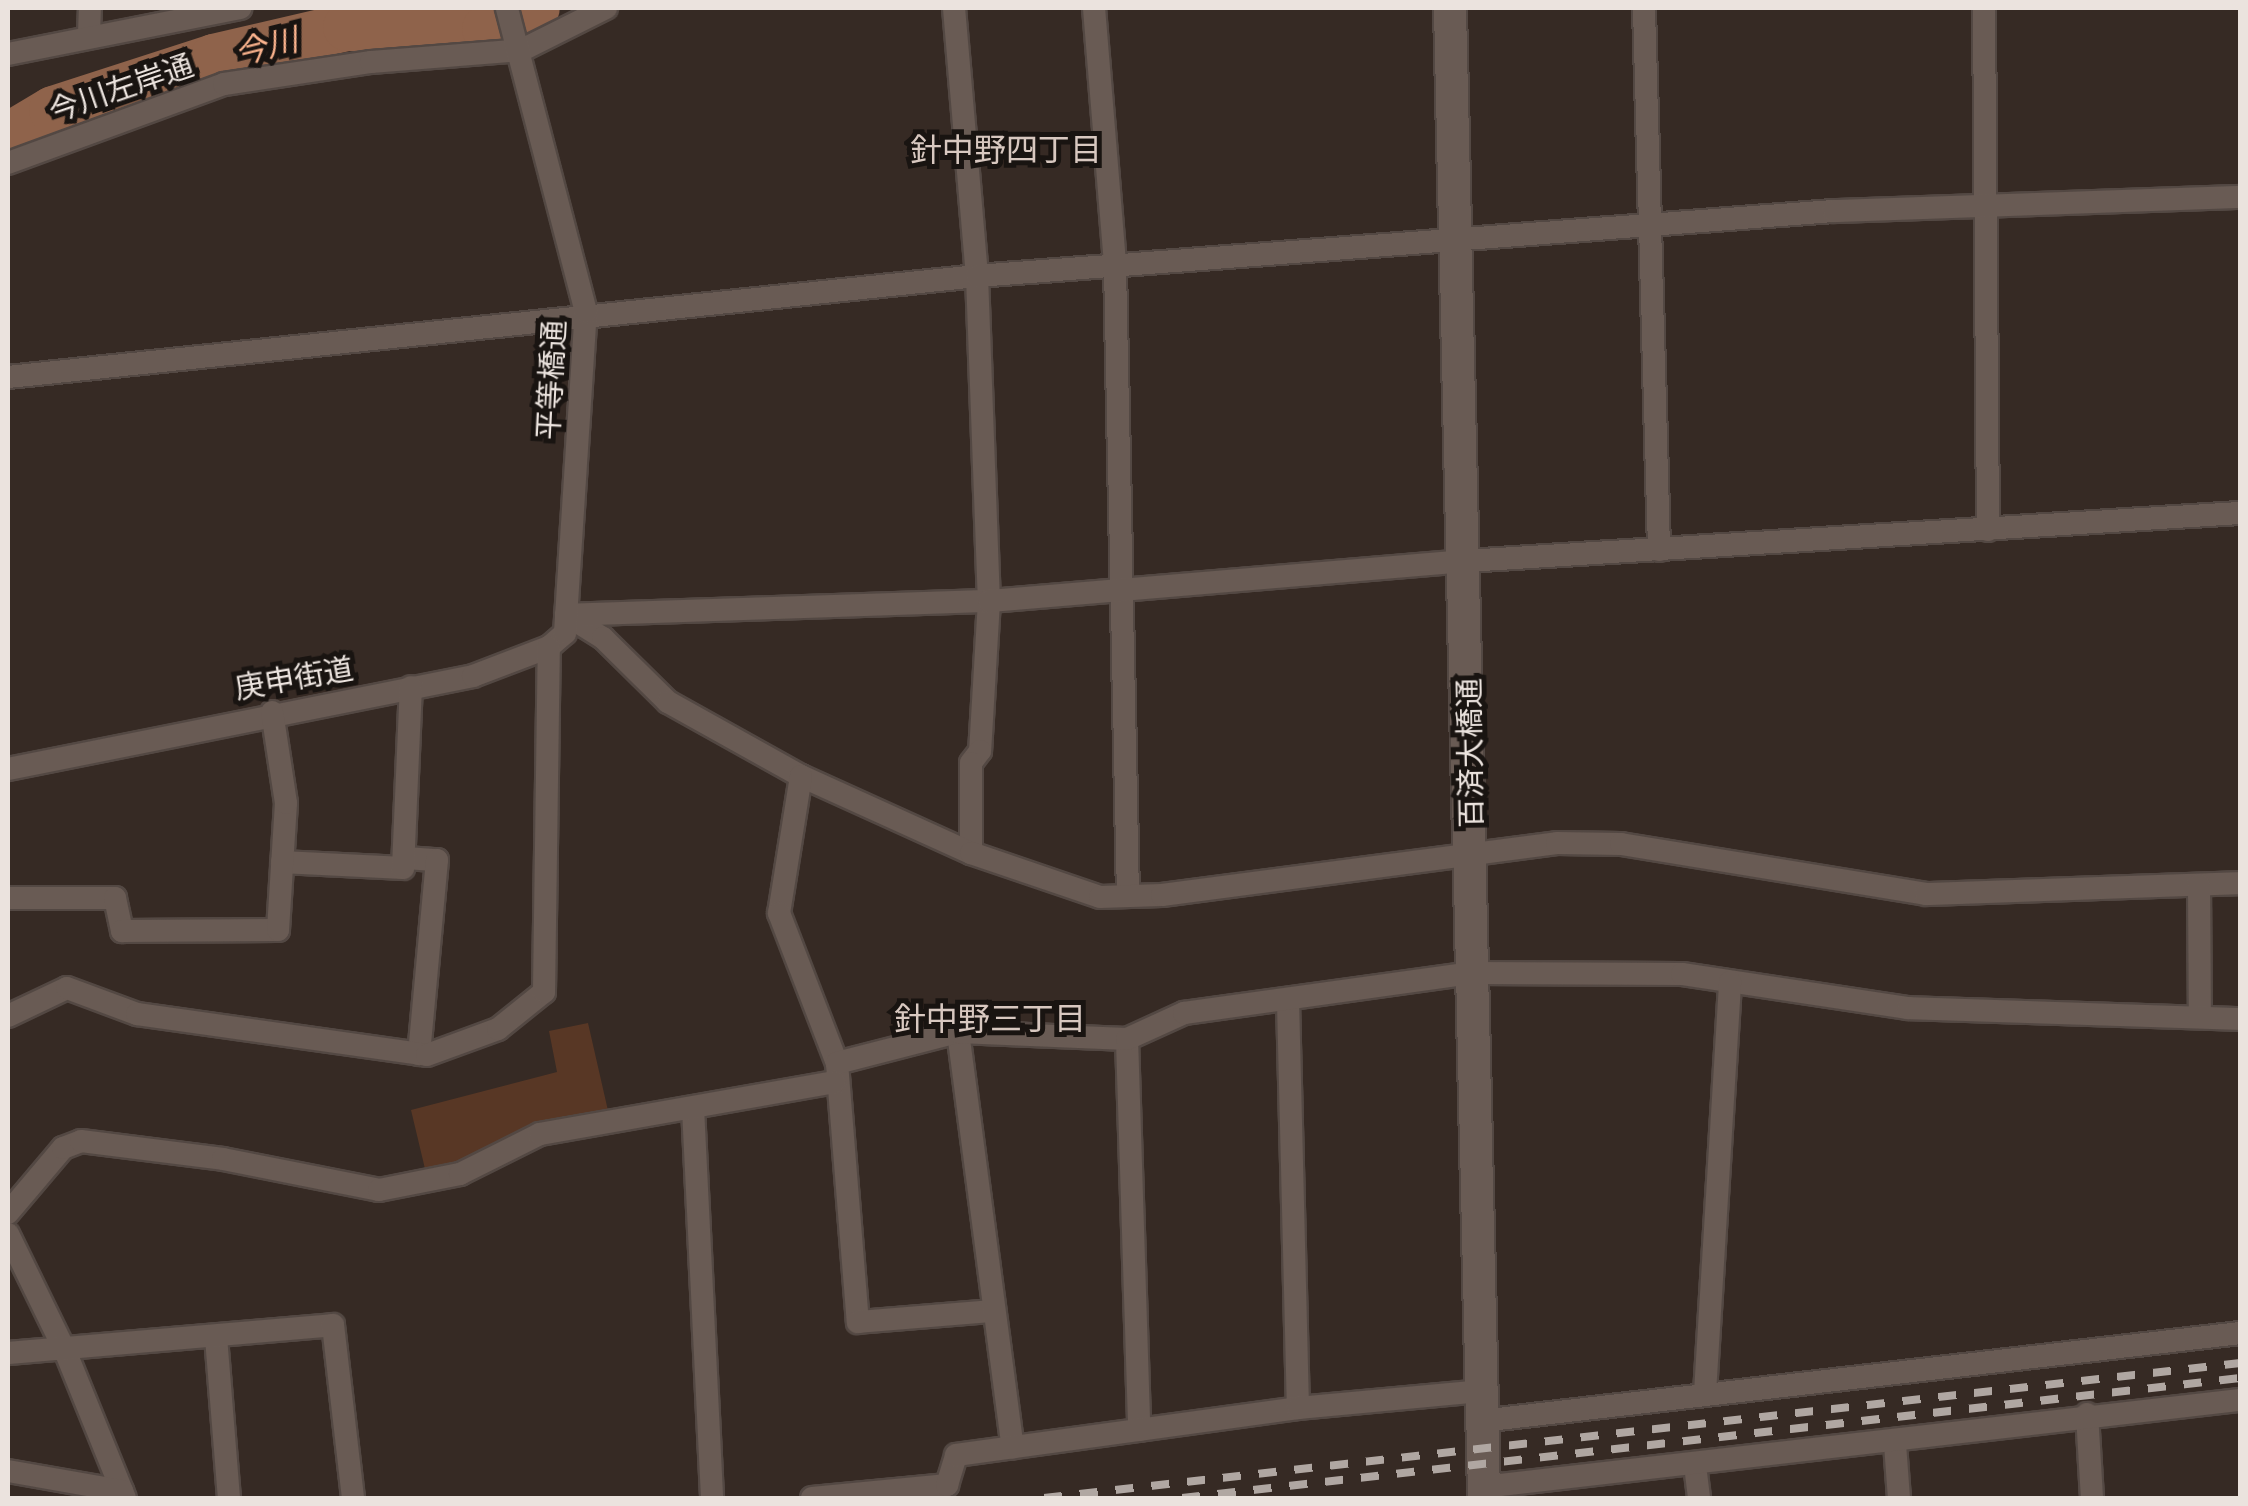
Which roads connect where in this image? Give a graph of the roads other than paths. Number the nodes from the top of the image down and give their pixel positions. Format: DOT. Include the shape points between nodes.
graph roads {
  1 [pos="90,8"];
  2 [pos="240,8"];
  3 [pos="507,8"];
  4 [pos="606,8"];
  5 [pos="954,8"];
  6 [pos="1094,8"];
  7 [pos="1450,8"];
  8 [pos="1644,8"];
  9 [pos="1984,8"];
  10 [pos="89,34"];
  11 [pos="518,44"];
  12 [pos="8,54"];
  13 [pos="8,163"];
  14 [pos="2240,198"];
  15 [pos="1986,204"];
  16 [pos="1652,225"];
  17 [pos="1460,243"];
  18 [pos="1115,266"];
  19 [pos="976,276"];
  20 [pos="586,312"];
  21 [pos="8,377"];
  22 [pos="2240,513"];
  23 [pos="1988,530"];
  24 [pos="1660,550"];
  25 [pos="1466,561"];
  26 [pos="1125,590"];
  27 [pos="989,601"];
  28 [pos="566,615"];
  29 [pos="549,647"];
  30 [pos="411,687"];
  31 [pos="272,712"];
  32 [pos="8,768"];
  33 [pos="800,776"];
  34 [pos="971,852"];
  35 [pos="1471,854"];
  36 [pos="406,858"];
  37 [pos="282,862"];
  38 [pos="2240,883"];
  39 [pos="2199,885"];
  40 [pos="1128,896"];
  41 [pos="8,898"];
  42 [pos="1474,973"];
  43 [pos="1730,982"];
  44 [pos="1288,1001"];
  45 [pos="8,1016"];
  46 [pos="2200,1017"];
  47 [pos="2240,1019"];
  48 [pos="958,1032"];
  49 [pos="1127,1039"];
  50 [pos="419,1054"];
  51 [pos="836,1072"];
  52 [pos="693,1108"];
  53 [pos="8,1212"];
  54 [pos="8,1234"];
  55 [pos="992,1311"];
  56 [pos="2240,1333"];
  57 [pos="216,1337"];
  58 [pos="8,1353"];
  59 [pos="66,1353"];
  60 [pos="1705,1393"];
  61 [pos="2240,1400"];
  62 [pos="1480,1406"];
  63 [pos="1298,1408"];
  64 [pos="2087,1414"];
  65 [pos="1139,1430"];
  66 [pos="1895,1444"];
  67 [pos="1013,1446"];
  68 [pos="1696,1465"];
  69 [pos="8,1471"];
  70 [pos="1484,1493"];
  71 [pos="123,1495"];
  72 [pos="229,1498"];
  73 [pos="353,1498"];
  74 [pos="712,1498"];
  75 [pos="812,1498"];
  76 [pos="1699,1498"];
  77 [pos="1899,1498"];
  78 [pos="2092,1498"];
  1 -- 10 [label="street"];
  2 -- 10 [label="street"];
  3 -- 11 [label="street, 平等橋通"];
  4 -- 11 [label="street, 今川左岸通"];
  5 -- 19 [label="street"];
  6 -- 18 [label="street"];
  7 -- 17 [label="street, 百済大橋通"];
  8 -- 16 [label="street"];
  9 -- 15 [label="street"];
  10 -- 12 [label="street"];
  11 -- 13 [label="street, 今川左岸通" via="224,84"];
  11 -- 20 [label="street, 平等橋通"];
  14 -- 15 [label="street"];
  15 -- 16 [label="street"];
  15 -- 23 [label="street"];
  16 -- 17 [label="street"];
  16 -- 24 [label="street"];
  17 -- 18 [label="street"];
  17 -- 25 [label="street, 百済大橋通"];
  18 -- 19 [label="street"];
  18 -- 26 [label="street"];
  19 -- 20 [label="street"];
  19 -- 27 [label="street"];
  20 -- 21 [label="street"];
  20 -- 28 [label="street, 平等橋通"];
  22 -- 23 [label="street"];
  23 -- 24 [label="street"];
  24 -- 25 [label="street"];
  25 -- 26 [label="street"];
  25 -- 35 [label="street, 百済大橋通"];
  26 -- 27 [label="street"];
  26 -- 40 [label="street"];
  27 -- 28 [label="street"];
  27 -- 34 [label="street" via="980,751 971,764"];
  28 -- 29 [label="street" via="565,633"];
  28 -- 33 [label="street" via="602,638 668,702"];
  29 -- 30 [label="street, 庚申街道" via="472,676"];
  29 -- 50 [label="street" via="544,992 498,1029"];
  30 -- 31 [label="street, 庚申街道"];
  30 -- 36 [label="street"];
  31 -- 32 [label="street, 庚申街道"];
  31 -- 37 [label="street" via="286,803"];
  33 -- 34 [label="street"];
  33 -- 51 [label="street" via="780,913"];
  34 -- 40 [label="street" via="1060,887"];
  35 -- 39 [label="street" via="1557,843 1621,844 1926,894"];
  35 -- 40 [label="street"];
  35 -- 42 [label="street, 百済大橋通"];
  36 -- 37 [label="street" via="403,868"];
  36 -- 50 [label="street" via="437,860"];
  37 -- 41 [label="street" via="278,930 122,931 115,898"];
  38 -- 39 [label="street"];
  39 -- 46 [label="street"];
  42 -- 43 [label="street" via="1615,970"];
  42 -- 44 [label="street"];
  42 -- 62 [label="street, 百済大橋通"];
  43 -- 46 [label="street" via="1908,1008"];
  43 -- 60 [label="street"];
  44 -- 49 [label="street" via="1184,1013"];
  44 -- 63 [label="street"];
  45 -- 50 [label="street" via="67,988 137,1014"];
  46 -- 47 [label="street"];
  48 -- 49 [label="street"];
  48 -- 51 [label="street"];
  48 -- 55 [label="street"];
  49 -- 65 [label="street"];
  51 -- 52 [label="street"];
  51 -- 55 [label="street" via="858,1322"];
  52 -- 53 [label="street" via="540,1134 460,1174 379,1190 223,1159 81,1141 63,1148"];
  52 -- 74 [label="street"];
  54 -- 59 [label="street"];
  55 -- 67 [label="street"];
  56 -- 60 [label="street"];
  57 -- 59 [label="street"];
  57 -- 72 [label="street"];
  57 -- 73 [label="street" via="333,1325"];
  58 -- 59 [label="street"];
  59 -- 71 [label="street"];
  60 -- 62 [label="street"];
  61 -- 64 [label="street"];
  62 -- 63 [label="street"];
  62 -- 70 [label="street, 百済大橋通"];
  63 -- 65 [label="street"];
  64 -- 66 [label="street"];
  64 -- 78 [label="street"];
  65 -- 67 [label="street"];
  66 -- 68 [label="street"];
  66 -- 77 [label="street"];
  67 -- 75 [label="street" via="956,1456 948,1485"];
  68 -- 70 [label="street"];
  68 -- 76 [label="street"];
  69 -- 71 [label="street"];
}
